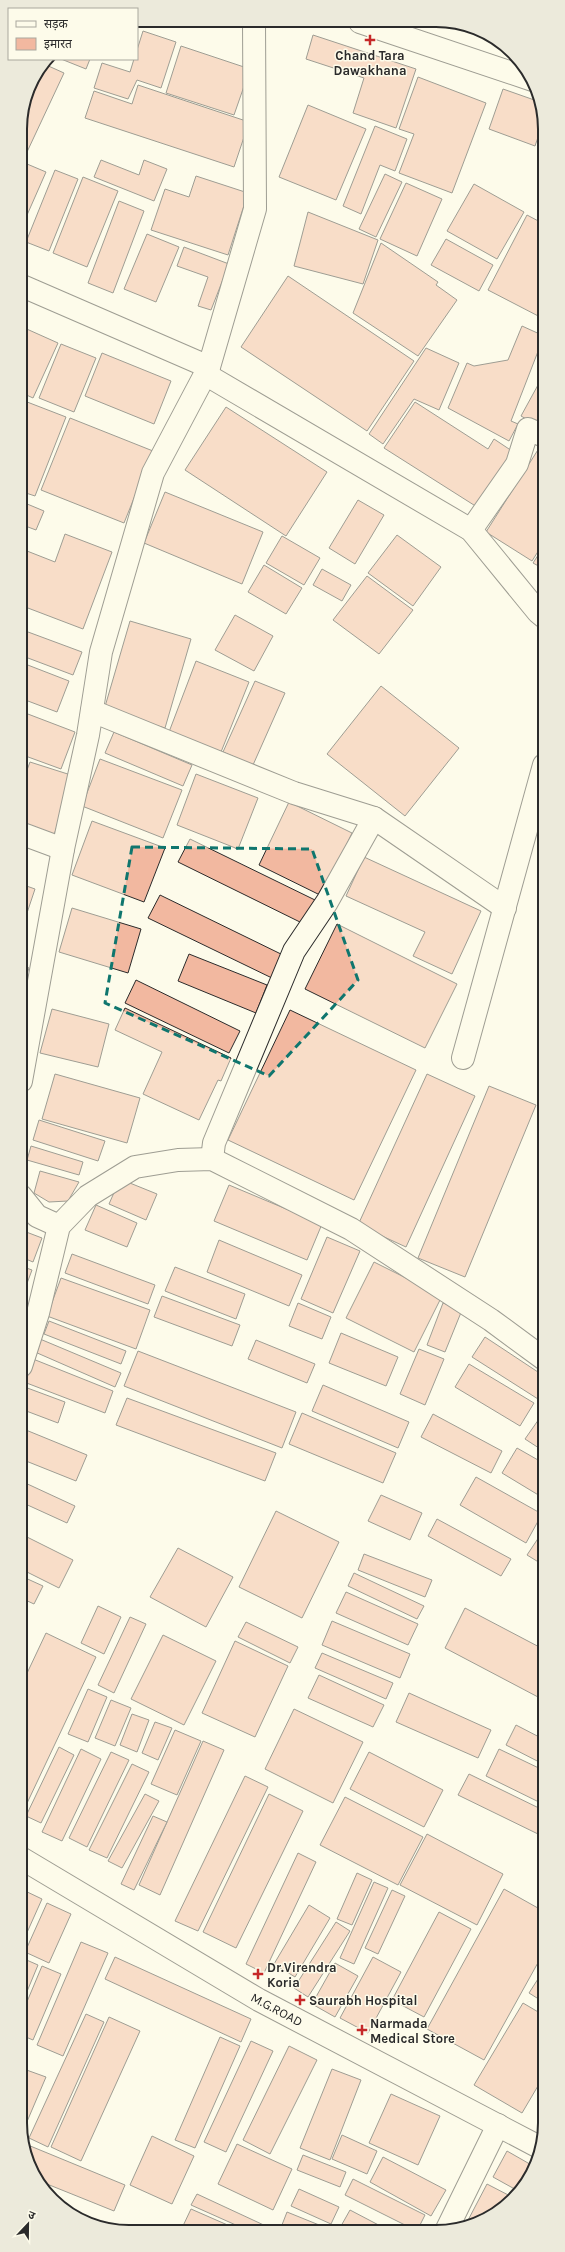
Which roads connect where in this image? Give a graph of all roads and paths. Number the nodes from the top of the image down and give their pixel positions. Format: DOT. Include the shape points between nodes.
graph roads {
  1 [pos="254,27"];
  2 [pos="375,27"];
  3 [pos="523,77"];
  4 [pos="27,288"];
  5 [pos="207,371"];
  6 [pos="538,433"];
  7 [pos="471,530"];
  8 [pos="538,610"];
  9 [pos="92,711"];
  10 [pos="538,787"];
  11 [pos="374,818"];
  12 [pos="27,836"];
  13 [pos="63,849"];
  14 [pos="505,908"];
  15 [pos="27,1048"];
  16 [pos="463,1058"];
  17 [pos="212,1159"];
  18 [pos="27,1204"];
  19 [pos="59,1226"];
  20 [pos="27,1347"];
  21 [pos="538,1355"];
  22 [pos="27,1862"];
  23 [pos="498,2125"];
  24 [pos="536,2145"];
  25 [pos="449,2224"];
  1 -- 5 [label="street" via="255,209"];
  2 -- 3 [label="street"];
  4 -- 5 [label="street"];
  5 -- 7 [label="street"];
  5 -- 9 [label="street" via="153,473 101,652"];
  6 -- 7 [label="street" via="528,429 517,464"];
  7 -- 8 [label="street"];
  9 -- 11 [label="street" via="294,793"];
  9 -- 13 [label="street"];
  10 -- 14 [label="street"];
  11 -- 14 [label="street"];
  11 -- 17 [label="street" via="327,902 294,951 214,1143"];
  12 -- 13 [label="street"];
  13 -- 15 [label="street"];
  14 -- 16 [label="street"];
  17 -- 19 [label="street" via="178,1160 134,1167 88,1196"];
  17 -- 21 [label="street" via="351,1229 491,1320"];
  18 -- 19 [label="street" via="37,1216"];
  19 -- 20 [label="street"];
  22 -- 23 [label="street, M.G.ROAD" via="259,2000"];
  23 -- 24 [label="street, M.G.ROAD"];
  23 -- 25 [label="street"];
}
